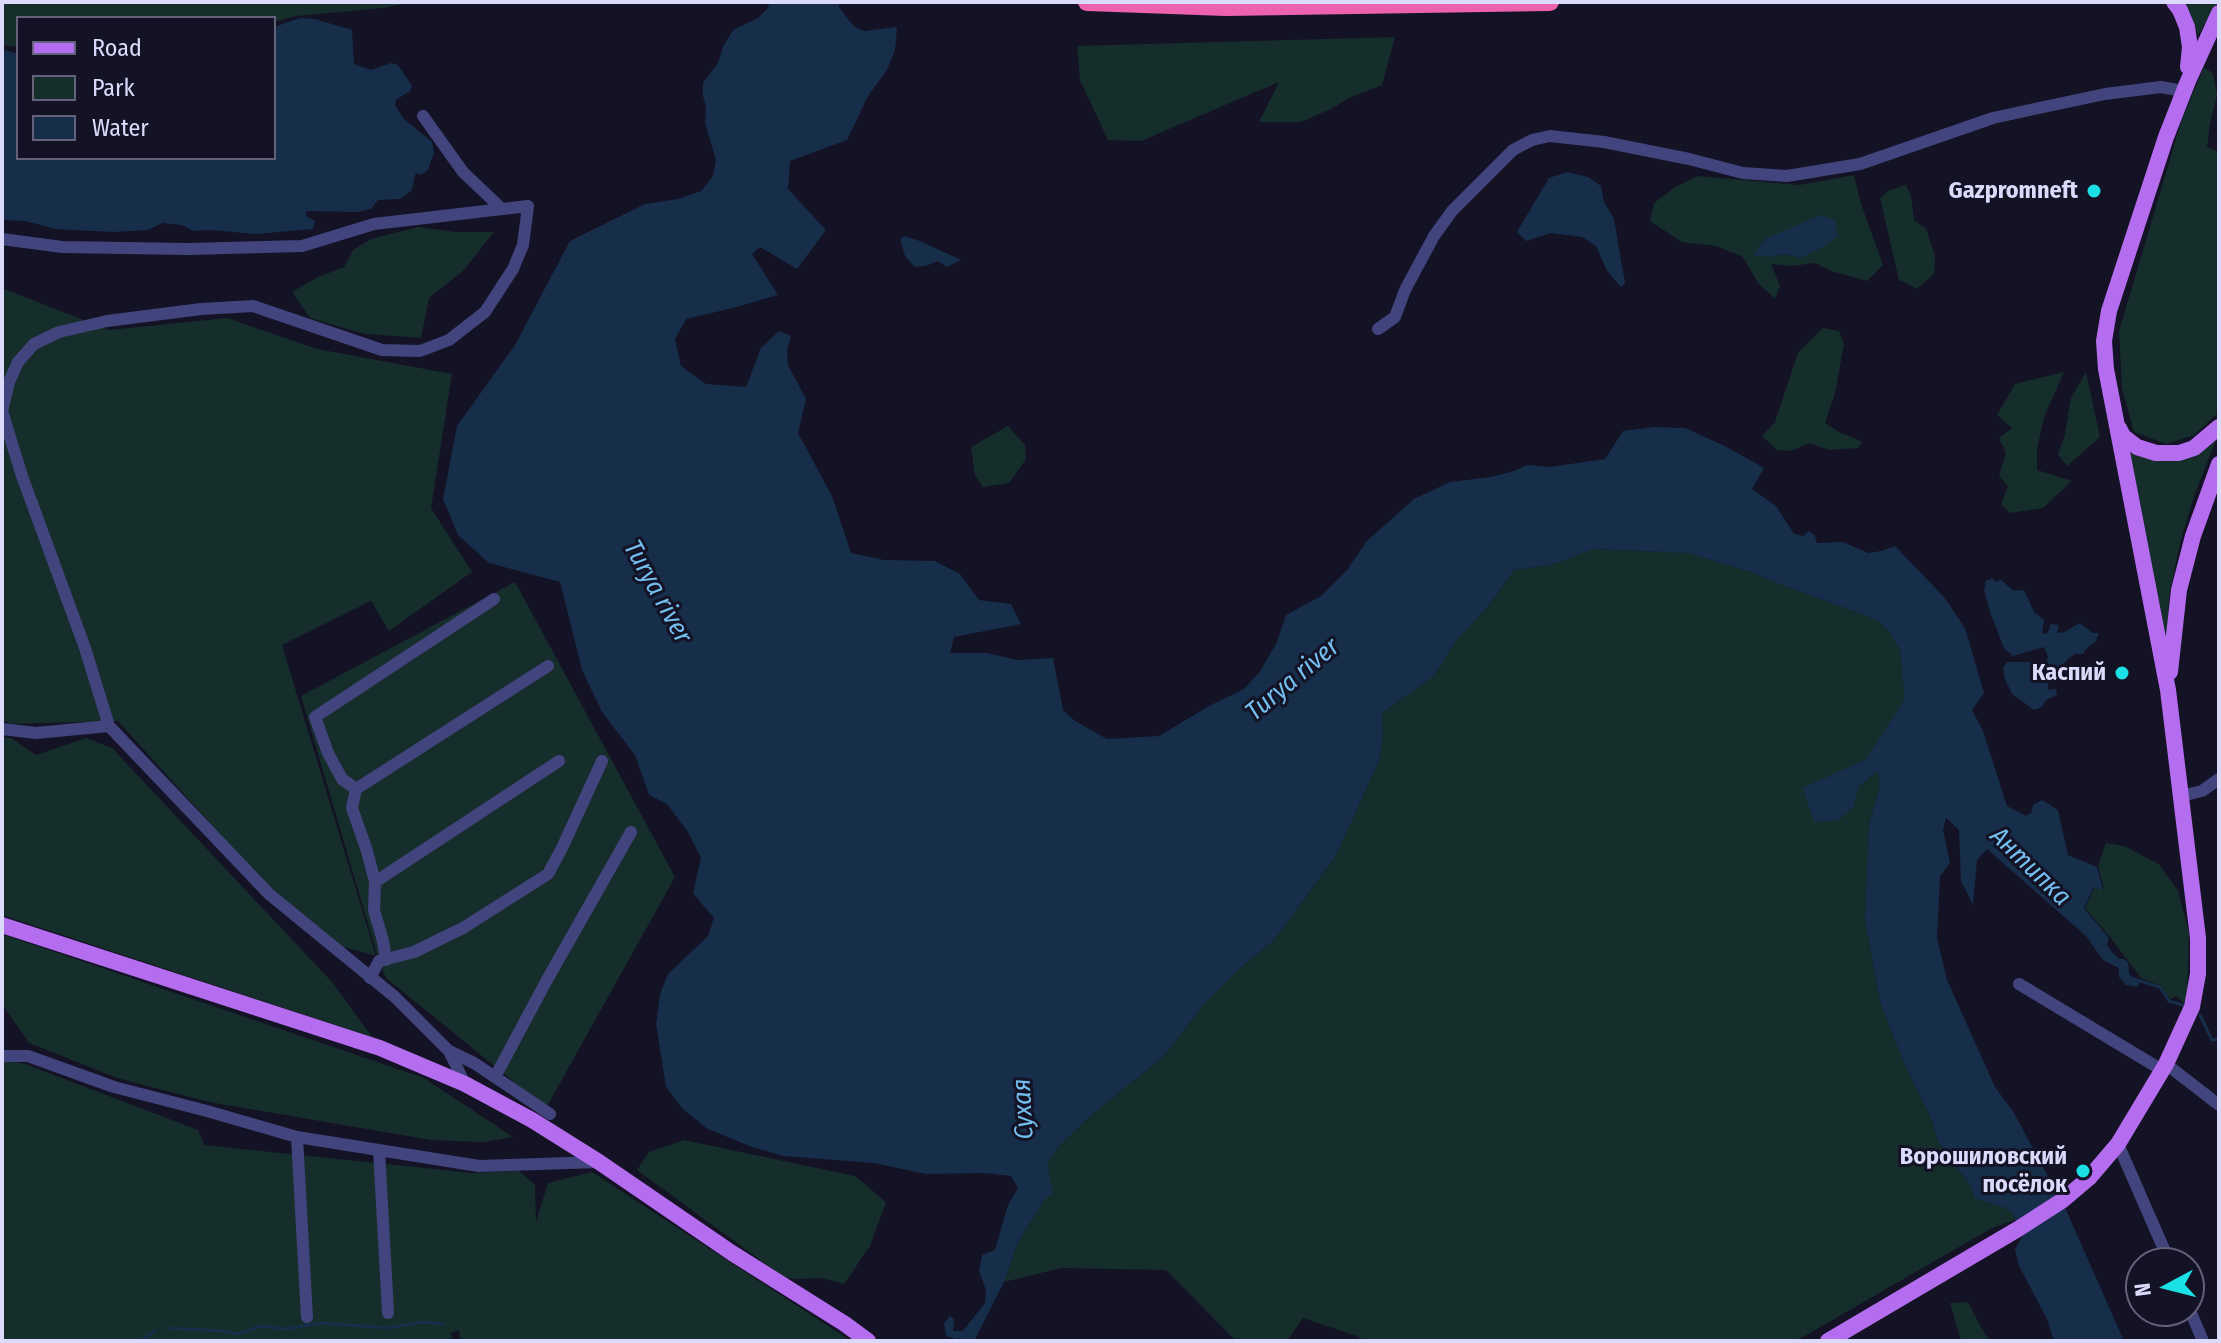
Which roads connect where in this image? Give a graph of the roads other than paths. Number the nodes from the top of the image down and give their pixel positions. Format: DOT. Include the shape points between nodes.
graph roads {
  1 [pos="1087,2"];
  2 [pos="1550,2"];
  3 [pos="2174,2"];
  4 [pos="2219,13"];
  5 [pos="2185,86"];
  6 [pos="423,116"];
  7 [pos="502,209"];
  8 [pos="2,239"];
  9 [pos="1378,329"];
  10 [pos="2115,421"];
  11 [pos="2219,427"];
  12 [pos="2219,464"];
  13 [pos="494,599"];
  14 [pos="548,666"];
  15 [pos="2168,690"];
  16 [pos="109,726"];
  17 [pos="2,729"];
  18 [pos="559,761"];
  19 [pos="602,761"];
  20 [pos="2219,779"];
  21 [pos="356,789"];
  22 [pos="2181,796"];
  23 [pos="631,832"];
  24 [pos="375,882"];
  25 [pos="2,925"];
  26 [pos="386,960"];
  27 [pos="370,978"];
  28 [pos="2019,984"];
  29 [pos="449,1051"];
  30 [pos="2,1056"];
  31 [pos="2164,1067"];
  32 [pos="495,1077"];
  33 [pos="465,1084"];
  34 [pos="2219,1105"];
  35 [pos="550,1114"];
  36 [pos="297,1137"];
  37 [pos="2118,1144"];
  38 [pos="379,1150"];
  39 [pos="599,1162"];
  40 [pos="2163,1247"];
  41 [pos="388,1313"];
  42 [pos="307,1317"];
  43 [pos="868,1341"];
  44 [pos="1828,1341"];
  1 -- 2 [label="highway" via="1226,7"];
  3 -- 5 [label="main road" via="2190,47"];
  4 -- 5 [label="main road"];
  5 -- 9 [label="street" via="2105,94 1993,118 1868,162 1787,176 1743,173 1604,142 1550,136 1532,140 1513,150 1452,211 1434,236 1395,317"];
  5 -- 10 [label="main road" via="2109,311 2104,341"];
  6 -- 7 [label="street" via="463,172"];
  7 -- 8 [label="street" via="374,224 302,246 62,247"];
  7 -- 16 [label="street" via="528,206 523,245 513,269 485,312 449,340 420,351 382,350 253,306 107,321 59,332 34,344 18,362 2,411"];
  10 -- 11 [label="main road" via="2137,447 2156,453 2194,448"];
  10 -- 15 [label="main road"];
  12 -- 15 [label="main road" via="2179,590"];
  13 -- 21 [label="street" via="315,717 342,779"];
  14 -- 21 [label="street"];
  15 -- 22 [label="main road"];
  16 -- 17 [label="street" via="36,733"];
  16 -- 27 [label="street" via="269,894"];
  18 -- 24 [label="street"];
  19 -- 26 [label="street" via="548,874 463,928"];
  20 -- 22 [label="street" via="2202,791"];
  21 -- 24 [label="street" via="352,808"];
  22 -- 31 [label="main road" via="2198,974 2192,1007"];
  23 -- 32 [label="street"];
  24 -- 26 [label="street" via="374,910"];
  25 -- 33 [label="main road" via="380,1048"];
  26 -- 27 [label="street" via="379,961"];
  27 -- 29 [label="street"];
  28 -- 31 [label="street"];
  29 -- 32 [label="street"];
  29 -- 33 [label="street"];
  30 -- 36 [label="street" via="28,1056 114,1087"];
  31 -- 34 [label="street"];
  31 -- 37 [label="main road"];
  32 -- 35 [label="street"];
  33 -- 39 [label="main road"];
  36 -- 38 [label="street"];
  36 -- 42 [label="street"];
  37 -- 40 [label="street"];
  37 -- 44 [label="main road" via="2063,1200"];
  38 -- 39 [label="street" via="479,1166"];
  38 -- 41 [label="street"];
  39 -- 43 [label="main road"];
}
